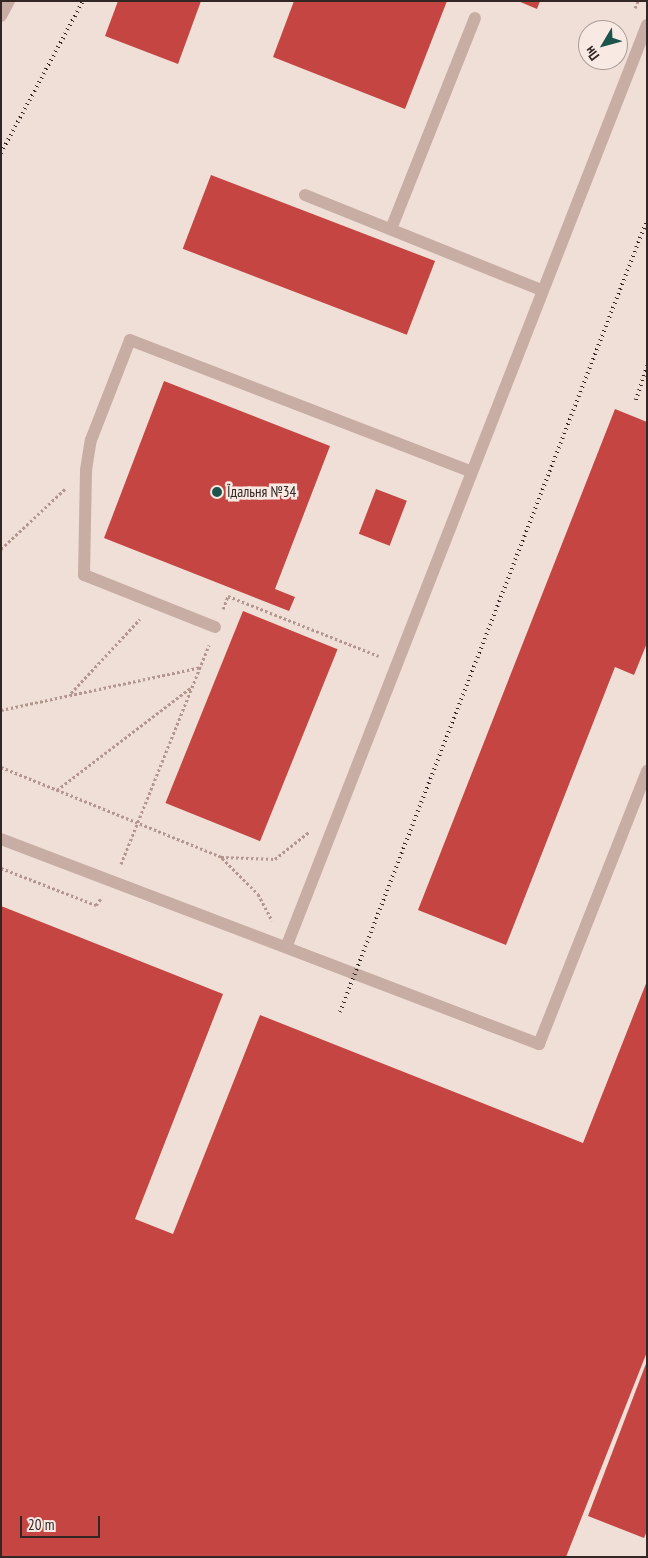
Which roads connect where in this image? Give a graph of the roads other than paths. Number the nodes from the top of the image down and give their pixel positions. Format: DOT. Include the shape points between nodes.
graph roads {
  1 [pos="9,1"];
  2 [pos="1,16"];
  3 [pos="475,18"];
  4 [pos="647,25"];
  5 [pos="305,194"];
  6 [pos="391,229"];
  7 [pos="541,290"];
  8 [pos="469,471"];
  9 [pos="215,627"];
  10 [pos="647,771"];
  11 [pos="1,839"];
  12 [pos="287,945"];
  1 -- 2 [label="lane"];
  3 -- 6 [label="lane"];
  4 -- 7 [label="lane"];
  5 -- 6 [label="lane"];
  6 -- 7 [label="lane"];
  7 -- 8 [label="lane"];
  8 -- 9 [label="lane" via="130,340 92,440 86,470 84,575"];
  8 -- 12 [label="lane"];
  10 -- 12 [label="lane" via="539,1044"];
  11 -- 12 [label="lane"];
}
